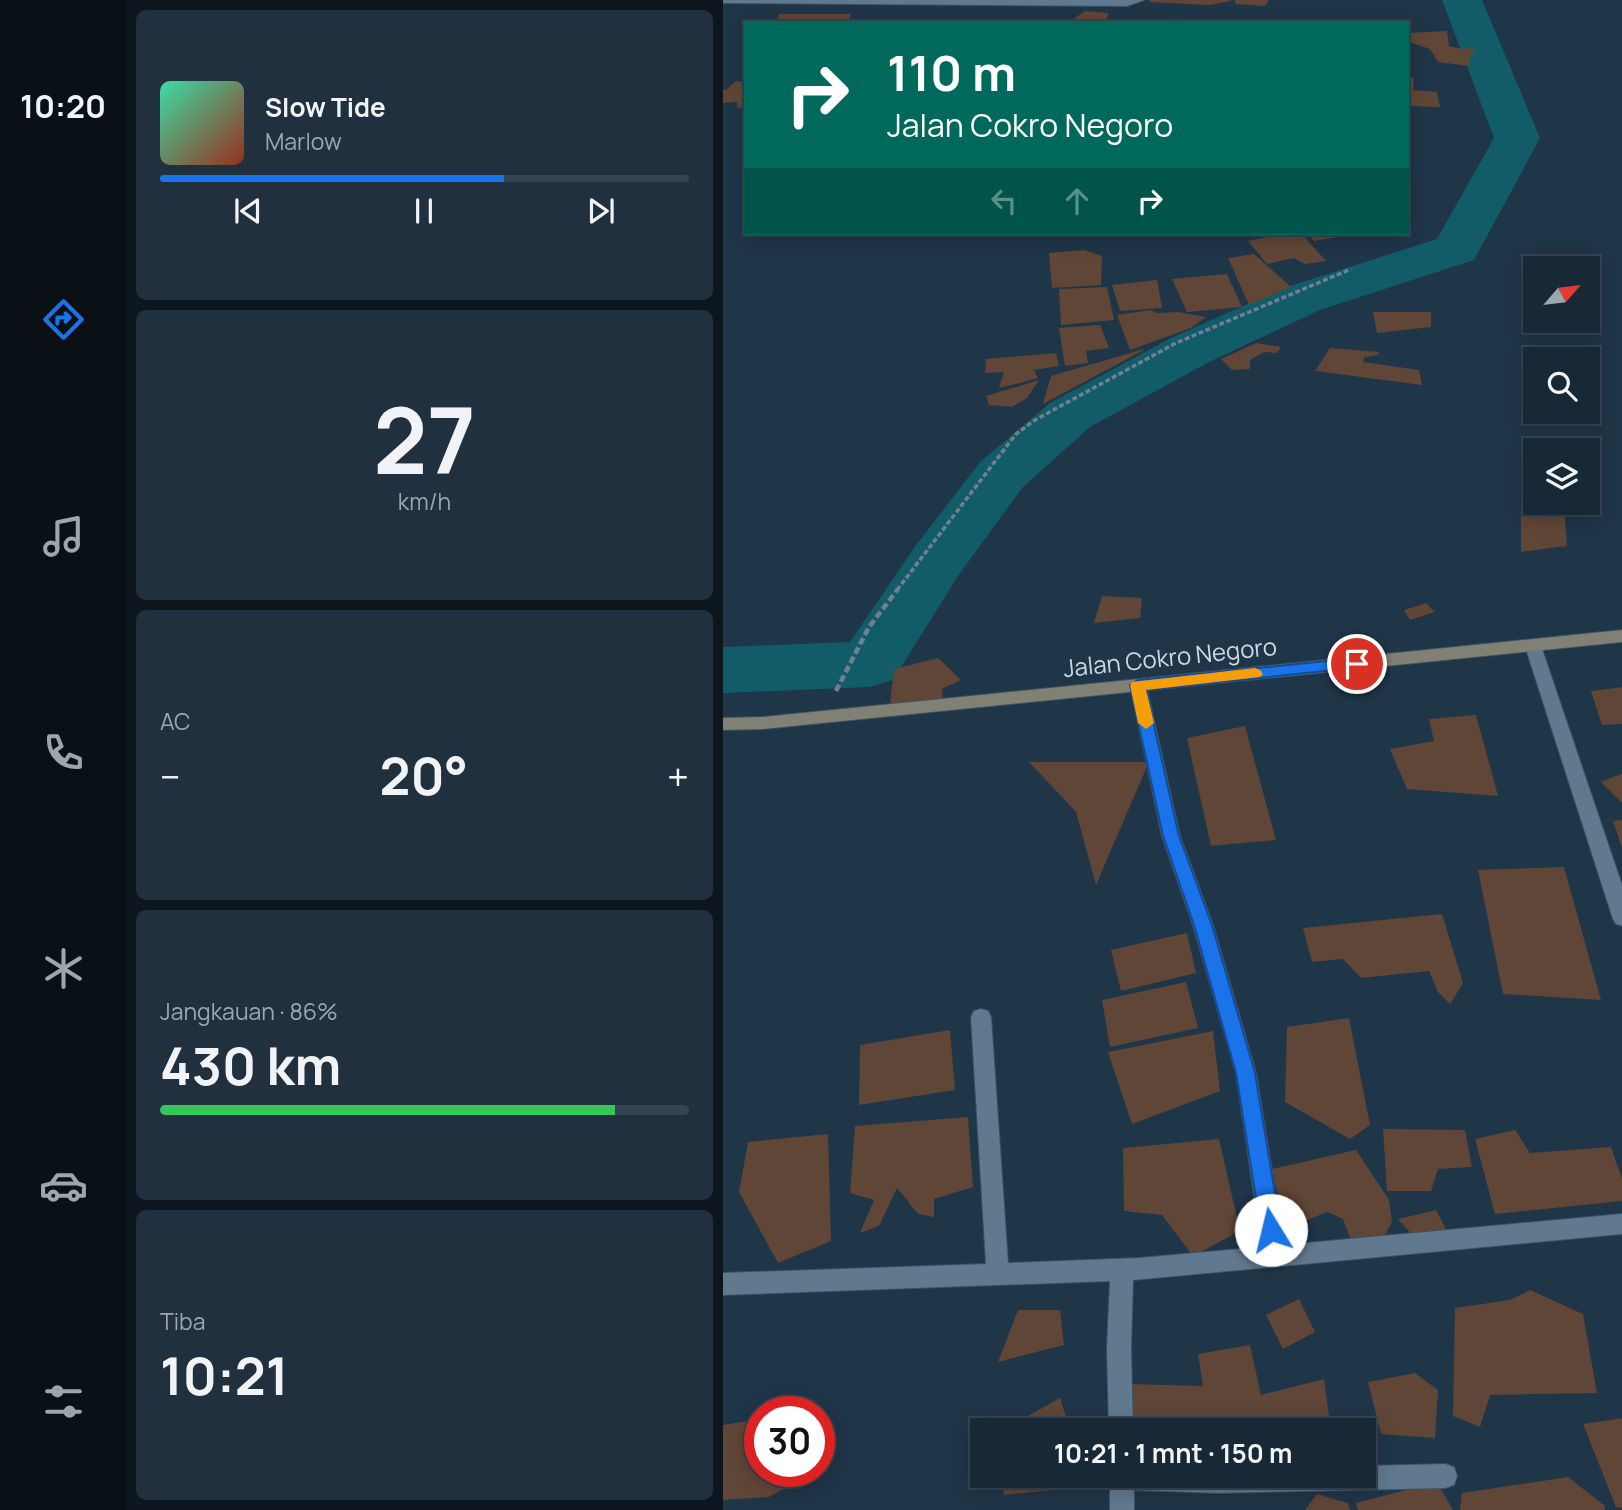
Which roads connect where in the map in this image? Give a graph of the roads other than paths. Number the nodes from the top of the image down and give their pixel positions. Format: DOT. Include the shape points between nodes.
graph roads {
  1 [pos="723,0"];
  2 [pos="1139,0"];
  3 [pos="907,2"];
  4 [pos="1622,636"];
  5 [pos="1533,646"];
  6 [pos="1138,685"];
  7 [pos="723,724"];
  8 [pos="1622,919"];
  9 [pos="981,1017"];
  10 [pos="1622,1224"];
  11 [pos="1275,1256"];
  12 [pos="1122,1269"];
  13 [pos="998,1274"];
  14 [pos="723,1284"];
  15 [pos="1121,1418"];
  16 [pos="1445,1476"];
  17 [pos="1376,1478"];
  18 [pos="1122,1488"];
  19 [pos="1122,1510"];
  1 -- 3 [label="street"];
  2 -- 3 [label="street"];
  4 -- 5 [label="street, Jalan Cokro Negoro"];
  5 -- 6 [label="street, Jalan Cokro Negoro"];
  5 -- 8 [label="street"];
  6 -- 7 [label="street, Jalan Cokro Negoro"];
  6 -- 11 [label="street" via="1171,836 1203,925 1246,1073"];
  9 -- 13 [label="street"];
  10 -- 11 [label="street"];
  11 -- 12 [label="street"];
  12 -- 13 [label="street"];
  12 -- 15 [label="street"];
  13 -- 14 [label="street"];
  16 -- 17 [label="street"];
  18 -- 19 [label="street"];
}
